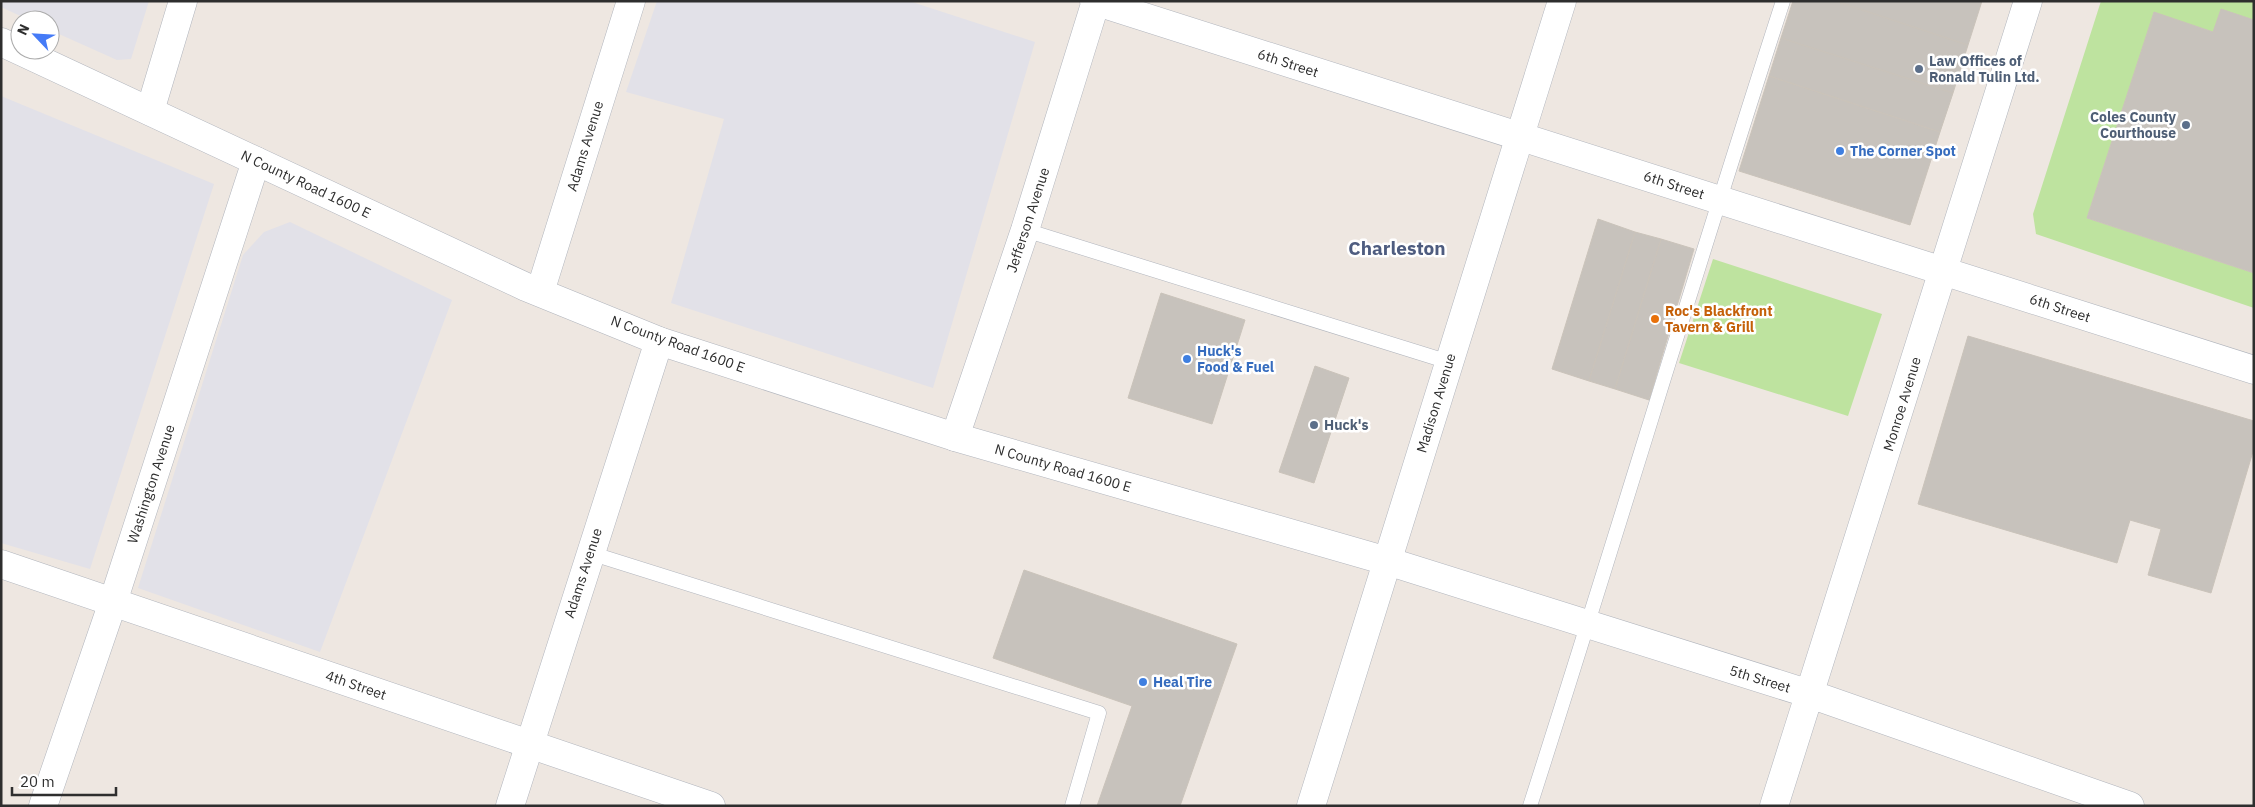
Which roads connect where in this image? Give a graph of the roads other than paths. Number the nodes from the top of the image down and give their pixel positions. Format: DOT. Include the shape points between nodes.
graph roads {
  1 [pos="183,1"];
  2 [pos="631,1"];
  3 [pos="1562,1"];
  4 [pos="1783,1"];
  5 [pos="2028,1"];
  6 [pos="1095,2"];
  7 [pos="1,42"];
  8 [pos="150,111"];
  9 [pos="1520,136"];
  10 [pos="256,161"];
  11 [pos="1718,200"];
  12 [pos="1025,230"];
  13 [pos="1943,271"];
  14 [pos="540,292"];
  15 [pos="659,340"];
  16 [pos="1449,362"];
  17 [pos="2254,370"];
  18 [pos="956,437"];
  19 [pos="590,553"];
  20 [pos="1387,561"];
  21 [pos="1,564"];
  22 [pos="113,602"];
  23 [pos="1588,624"];
  24 [pos="1810,694"];
  25 [pos="530,744"];
  26 [pos="43,806"];
  27 [pos="510,806"];
  28 [pos="711,806"];
  29 [pos="1072,806"];
  30 [pos="1311,806"];
  31 [pos="1530,806"];
  32 [pos="1774,806"];
  33 [pos="2130,806"];
  1 -- 8 [label="street"];
  2 -- 14 [label="street, Adams Avenue"];
  3 -- 9 [label="street, Madison Avenue"];
  4 -- 11 [label="lane"];
  5 -- 13 [label="street, Monroe Avenue"];
  6 -- 9 [label="street, 6th Street"];
  6 -- 12 [label="street, Jefferson Avenue"];
  7 -- 8 [label="street, N County Road 1600 E"];
  8 -- 10 [label="street, N County Road 1600 E"];
  9 -- 11 [label="street, 6th Street"];
  9 -- 16 [label="street, Madison Avenue"];
  10 -- 14 [label="street, N County Road 1600 E"];
  10 -- 22 [label="street, Washington Avenue"];
  11 -- 13 [label="street, 6th Street"];
  11 -- 23 [label="lane"];
  12 -- 16 [label="lane"];
  12 -- 18 [label="street, Jefferson Avenue"];
  13 -- 17 [label="street, 6th Street"];
  13 -- 24 [label="street, Monroe Avenue"];
  14 -- 15 [label="street, N County Road 1600 E"];
  15 -- 18 [label="street, N County Road 1600 E"];
  15 -- 19 [label="street, Adams Avenue"];
  16 -- 20 [label="street, Madison Avenue"];
  18 -- 20 [label="street, N County Road 1600 E"];
  19 -- 25 [label="street, Adams Avenue"];
  19 -- 29 [label="lane" via="1099,713"];
  20 -- 23 [label="street, 5th Street"];
  20 -- 30 [label="street, Madison Avenue"];
  21 -- 22 [label="street, 4th Street"];
  22 -- 25 [label="street, 4th Street"];
  22 -- 26 [label="street, Washington Avenue"];
  23 -- 24 [label="street, 5th Street"];
  23 -- 31 [label="lane"];
  24 -- 32 [label="street, Monroe Avenue"];
  24 -- 33 [label="street, 5th Street"];
  25 -- 27 [label="street, Adams Avenue"];
  25 -- 28 [label="street, 4th Street"];
}
